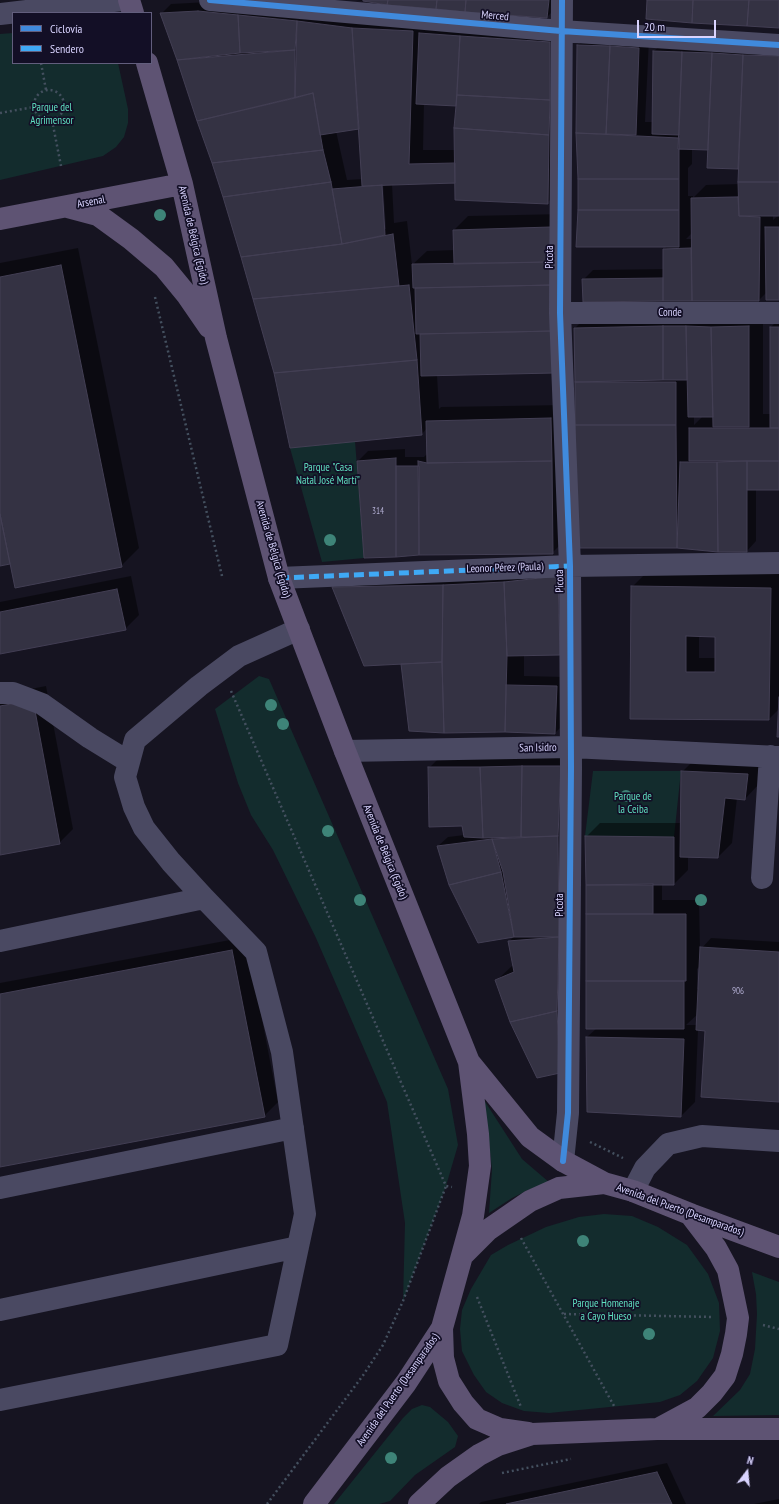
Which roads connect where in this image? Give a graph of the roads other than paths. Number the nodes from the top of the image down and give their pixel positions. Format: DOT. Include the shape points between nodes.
graph roads {
  1 [pos="122,0"];
  2 [pos="129,0"];
  3 [pos="210,0"];
  4 [pos="562,0"];
  5 [pos="17,12"];
  6 [pos="133,12"];
  7 [pos="12,13"];
  8 [pos="0,14"];
  9 [pos="561,31"];
  10 [pos="779,45"];
  11 [pos="147,64"];
  12 [pos="182,184"];
  13 [pos="68,206"];
  14 [pos="0,219"];
  15 [pos="560,313"];
  16 [pos="779,313"];
  17 [pos="216,338"];
  18 [pos="779,563"];
  19 [pos="570,566"];
  20 [pos="279,578"];
  21 [pos="299,629"];
  22 [pos="0,693"];
  23 [pos="571,747"];
  24 [pos="345,751"];
  25 [pos="774,756"];
  26 [pos="130,762"];
  27 [pos="762,878"];
  28 [pos="204,898"];
  29 [pos="0,941"];
  30 [pos="469,1062"];
  31 [pos="293,1128"];
  32 [pos="779,1141"];
  33 [pos="563,1162"];
  34 [pos="604,1183"];
  35 [pos="0,1188"];
  36 [pos="633,1191"];
  37 [pos="690,1214"];
  38 [pos="298,1247"];
  39 [pos="779,1247"];
  40 [pos="461,1258"];
  41 [pos="0,1310"];
  42 [pos="442,1328"];
  43 [pos="0,1400"];
  44 [pos="657,1429"];
  45 [pos="779,1429"];
  46 [pos="532,1434"];
  47 [pos="314,1504"];
  48 [pos="419,1504"];
  1 -- 5 [label="street"];
  2 -- 6 [label="main road"];
  3 -- 9 [label="street, Merced"];
  4 -- 9 [label="street, Picota"];
  7 -- 8 [label="street"];
  9 -- 10 [label="street, Merced"];
  9 -- 15 [label="street, Picota"];
  11 -- 12 [label="main road, Avenida de Bélgica (Egido)"];
  12 -- 13 [label="main road, Arsenal"];
  12 -- 17 [label="main road, Avenida de Bélgica (Egido)"];
  13 -- 14 [label="main road, Arsenal"];
  13 -- 17 [label="main road" via="98,215 164,267 187,295"];
  15 -- 16 [label="street, Conde"];
  15 -- 19 [label="street, Picota"];
  17 -- 20 [label="main road, Avenida de Bélgica (Egido)"];
  18 -- 19 [label="street, Leonor Pérez (Paula)"];
  19 -- 20 [label="street, Leonor Pérez (Paula)"];
  19 -- 23 [label="street, Picota"];
  20 -- 21 [label="main road, Avenida de Bélgica (Egido)"];
  21 -- 24 [label="main road, Avenida de Bélgica (Egido)"];
  21 -- 26 [label="street" via="239,656 221,669 135,740"];
  22 -- 26 [label="street" via="12,693 42,704"];
  23 -- 24 [label="street, San Isidro"];
  23 -- 25 [label="street, San Isidro"];
  23 -- 33 [label="street, Picota" via="568,1113"];
  24 -- 30 [label="main road, Avenida de Bélgica (Egido)"];
  25 -- 27 [label="street"];
  26 -- 28 [label="street" via="125,777 134,807 144,828"];
  28 -- 29 [label="street"];
  28 -- 31 [label="street" via="256,952 282,1052"];
  30 -- 33 [label="main road, Avenida de Bélgica (Egido)" via="530,1136"];
  30 -- 40 [label="main road, Avenida de Bélgica (Egido)" via="480,1166 473,1216"];
  31 -- 35 [label="street"];
  31 -- 38 [label="street" via="305,1214"];
  32 -- 36 [label="street" via="702,1136 668,1144 645,1168"];
  33 -- 34 [label="main road, Avenida de Bélgica (Egido)"];
  34 -- 36 [label="main road, Avenida del Puerto (Desamparados)"];
  34 -- 40 [label="main road, Avenida del Puerto (Desamparados)" via="559,1188 530,1201 488,1230"];
  36 -- 37 [label="main road, Avenida del Puerto (Desamparados)"];
  37 -- 39 [label="main road, Avenida del Puerto (Desamparados)"];
  37 -- 44 [label="main road" via="716,1248 728,1270 738,1318 732,1354 725,1376 696,1408"];
  38 -- 41 [label="street"];
  38 -- 43 [label="street" via="276,1345"];
  40 -- 42 [label="main road, Avenida del Puerto (Desamparados)"];
  42 -- 46 [label="main road" via="443,1358 449,1381 463,1403 477,1419 500,1428"];
  42 -- 47 [label="main road, Avenida del Puerto (Desamparados)" via="406,1383"];
  44 -- 45 [label="main road"];
  44 -- 46 [label="main road"];
  46 -- 48 [label="main road" via="498,1445 478,1455 448,1477"];
}
